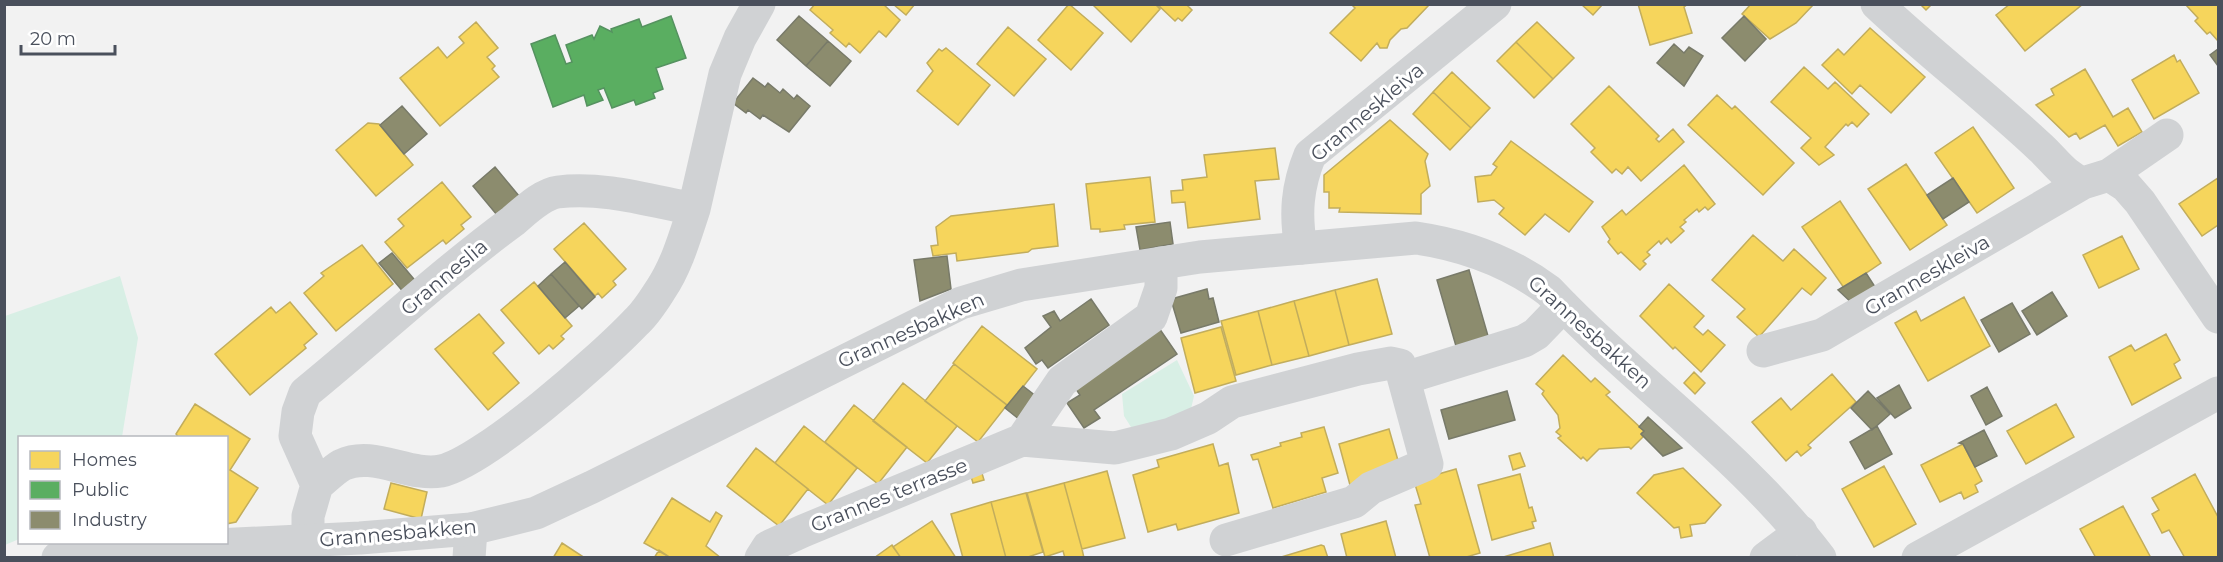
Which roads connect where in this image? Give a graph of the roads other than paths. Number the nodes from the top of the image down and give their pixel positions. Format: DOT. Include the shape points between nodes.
graph roads {
  1 [pos="759,4"];
  2 [pos="1495,4"];
  3 [pos="1877,4"];
  4 [pos="2167,135"];
  5 [pos="2096,179"];
  6 [pos="694,209"];
  7 [pos="1301,248"];
  8 [pos="1161,263"];
  9 [pos="1563,306"];
  10 [pos="2218,317"];
  11 [pos="1763,351"];
  12 [pos="1405,378"];
  13 [pos="2218,393"];
  14 [pos="1022,440"];
  15 [pos="317,485"];
  16 [pos="1227,540"];
  17 [pos="308,541"];
  18 [pos="470,543"];
  19 [pos="1810,545"];
  20 [pos="58,558"];
  21 [pos="761,558"];
  22 [pos="1767,558"];
  23 [pos="1918,558"];
  1 -- 6 [label="street" via="725,74"];
  2 -- 7 [label="street, Granneskleiva" via="1310,155 1300,179 1296,220"];
  3 -- 5 [label="street" via="2072,180"];
  4 -- 5 [label="street, Granneskleiva"];
  5 -- 10 [label="street" via="2126,186"];
  5 -- 11 [label="street, Granneskleiva" via="1822,335"];
  6 -- 15 [label="street" via="663,287 638,321 501,437 465,463 441,471 415,471 364,461 343,465"];
  6 -- 15 [label="street, Granneslia" via="577,190 555,192 537,203 477,248 305,393 295,436"];
  7 -- 8 [label="street, Grannesbakken"];
  7 -- 9 [label="street, Grannesbakken" via="1406,238 1451,243 1528,275"];
  8 -- 14 [label="street" via="1161,288 1151,317 1062,381"];
  8 -- 18 [label="street, Grannesbakken" via="1021,285 961,303 592,487"];
  9 -- 12 [label="street" via="1524,341"];
  9 -- 19 [label="street, Grannesbakken" via="1754,484"];
  12 -- 14 [label="street, Grannes terrasse" via="1400,365 1391,363 1297,383 1232,402 1208,418 1171,434 1115,448"];
  12 -- 16 [label="street" via="1427,464 1371,488 1354,502"];
  13 -- 23 [label="street"];
  14 -- 21 [label="street, Grannes terrasse" via="803,531 768,547"];
  15 -- 17 [label="street" via="308,516"];
  17 -- 18 [label="street, Grannesbakken"];
  17 -- 20 [label="street, Grannesbakken" via="93,551"];
  19 -- 22 [label="street"];
}
